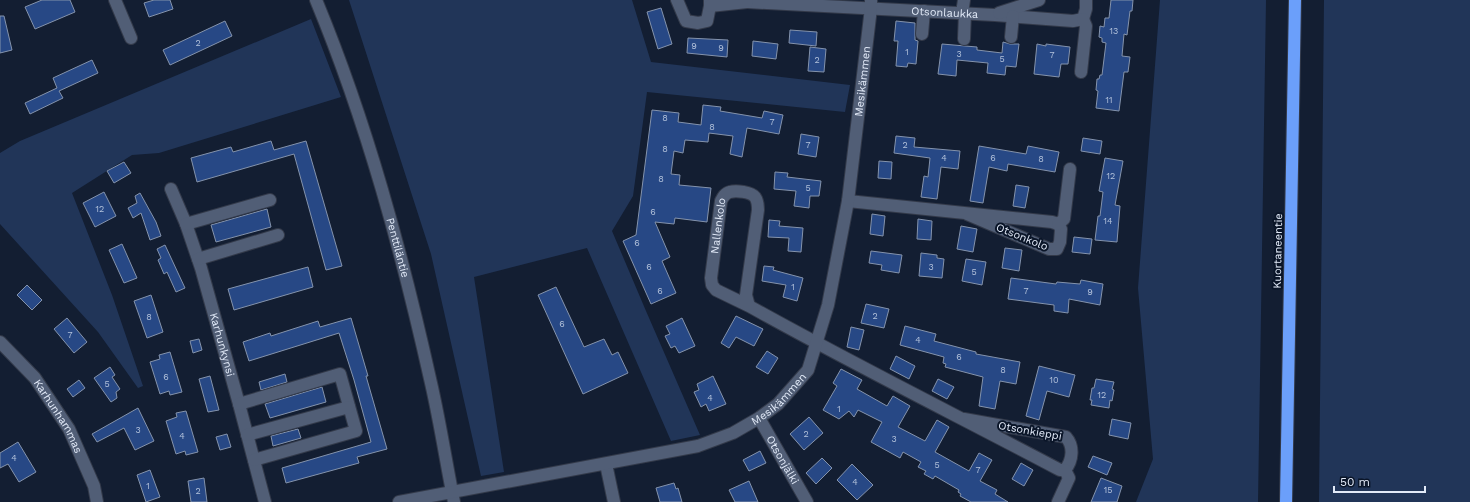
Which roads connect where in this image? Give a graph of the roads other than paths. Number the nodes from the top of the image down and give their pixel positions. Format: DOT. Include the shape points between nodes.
graph roads {
  1 [pos="115,0"];
  2 [pos="316,0"];
  3 [pos="677,0"];
  4 [pos="964,0"];
  5 [pos="1040,0"];
  6 [pos="1086,0"];
  7 [pos="1296,0"];
  8 [pos="747,1"];
  9 [pos="787,2"];
  10 [pos="710,3"];
  11 [pos="871,4"];
  12 [pos="920,7"];
  13 [pos="1012,8"];
  14 [pos="964,13"];
  15 [pos="1083,19"];
  16 [pos="922,34"];
  17 [pos="1011,37"];
  18 [pos="131,38"];
  19 [pos="964,39"];
  20 [pos="1081,72"];
  21 [pos="1070,169"];
  22 [pos="171,189"];
  23 [pos="270,200"];
  24 [pos="848,201"];
  25 [pos="967,214"];
  26 [pos="186,224"];
  27 [pos="1058,224"];
  28 [pos="278,235"];
  29 [pos="198,258"];
  30 [pos="748,306"];
  31 [pos="0,342"];
  32 [pos="816,344"];
  33 [pos="239,404"];
  34 [pos="349,407"];
  35 [pos="760,418"];
  36 [pos="964,419"];
  37 [pos="248,435"];
  38 [pos="254,460"];
  39 [pos="606,464"];
  40 [pos="1065,470"];
  41 [pos="453,498"];
  42 [pos="97,502"];
  43 [pos="265,502"];
  44 [pos="399,502"];
  45 [pos="614,502"];
  46 [pos="807,502"];
  47 [pos="1058,502"];
  48 [pos="1286,502"];
  1 -- 18 [label="street"];
  2 -- 41 [label="street, Penttiläntie" via="364,128 405,271 431,384"];
  3 -- 10 [label="street" via="686,21 698,23 707,21"];
  4 -- 14 [label="street"];
  5 -- 13 [label="street, Otsonlaukka"];
  6 -- 15 [label="street"];
  7 -- 48 [label="highway, Kuortaneentie"];
  8 -- 9 [label="street, Otsonlaukka"];
  8 -- 10 [label="street, Otsonlaukka"];
  9 -- 11 [label="street, Otsonlaukka"];
  11 -- 12 [label="street, Otsonlaukka"];
  11 -- 24 [label="street, Mesikämmen"];
  12 -- 14 [label="street, Otsonlaukka"];
  12 -- 16 [label="street"];
  13 -- 14 [label="street, Otsonlaukka" via="994,15"];
  13 -- 15 [label="street, Otsonlaukka" via="1073,21"];
  13 -- 17 [label="street"];
  14 -- 19 [label="street"];
  15 -- 20 [label="street" via="1086,26"];
  21 -- 27 [label="street" via="1064,218"];
  22 -- 26 [label="street, Karhunkynsi"];
  23 -- 26 [label="street"];
  24 -- 25 [label="street, Otsonkolo"];
  24 -- 32 [label="street, Mesikämmen" via="828,305"];
  25 -- 27 [label="street, Otsonkolo"];
  25 -- 27 [label="street, Otsonkolo" via="1049,249 1057,249 1060,242 1062,229"];
  26 -- 29 [label="street, Karhunkynsi"];
  28 -- 29 [label="street"];
  29 -- 33 [label="street, Karhunkynsi"];
  30 -- 30 [label="street, Nallenkolo" via="716,290 712,285 721,201 725,194 731,191 748,193 755,197 758,204 746,295"];
  30 -- 32 [label="street, Nallenkolo"];
  31 -- 42 [label="street, Karhunhammas" via="34,378 69,429 94,486"];
  32 -- 35 [label="street, Mesikämmen" via="808,370 778,404"];
  32 -- 36 [label="street, Otsonkieppi"];
  33 -- 34 [label="street" via="340,374"];
  33 -- 37 [label="street, Karhunkynsi"];
  34 -- 37 [label="street"];
  34 -- 38 [label="street" via="356,432"];
  35 -- 39 [label="street, Mesikämmen" via="733,433 698,446"];
  35 -- 46 [label="street, Otsonjälki"];
  36 -- 40 [label="street, Otsonkieppi" via="1060,470"];
  36 -- 40 [label="street, Otsonkieppi" via="1066,437 1072,448 1069,465"];
  37 -- 38 [label="street, Karhunkynsi"];
  38 -- 43 [label="street, Karhunkynsi"];
  39 -- 41 [label="street, Mesikämmen"];
  39 -- 45 [label="street"];
  40 -- 47 [label="street" via="1069,478"];
  41 -- 44 [label="street, Mesikämmen"];
}
